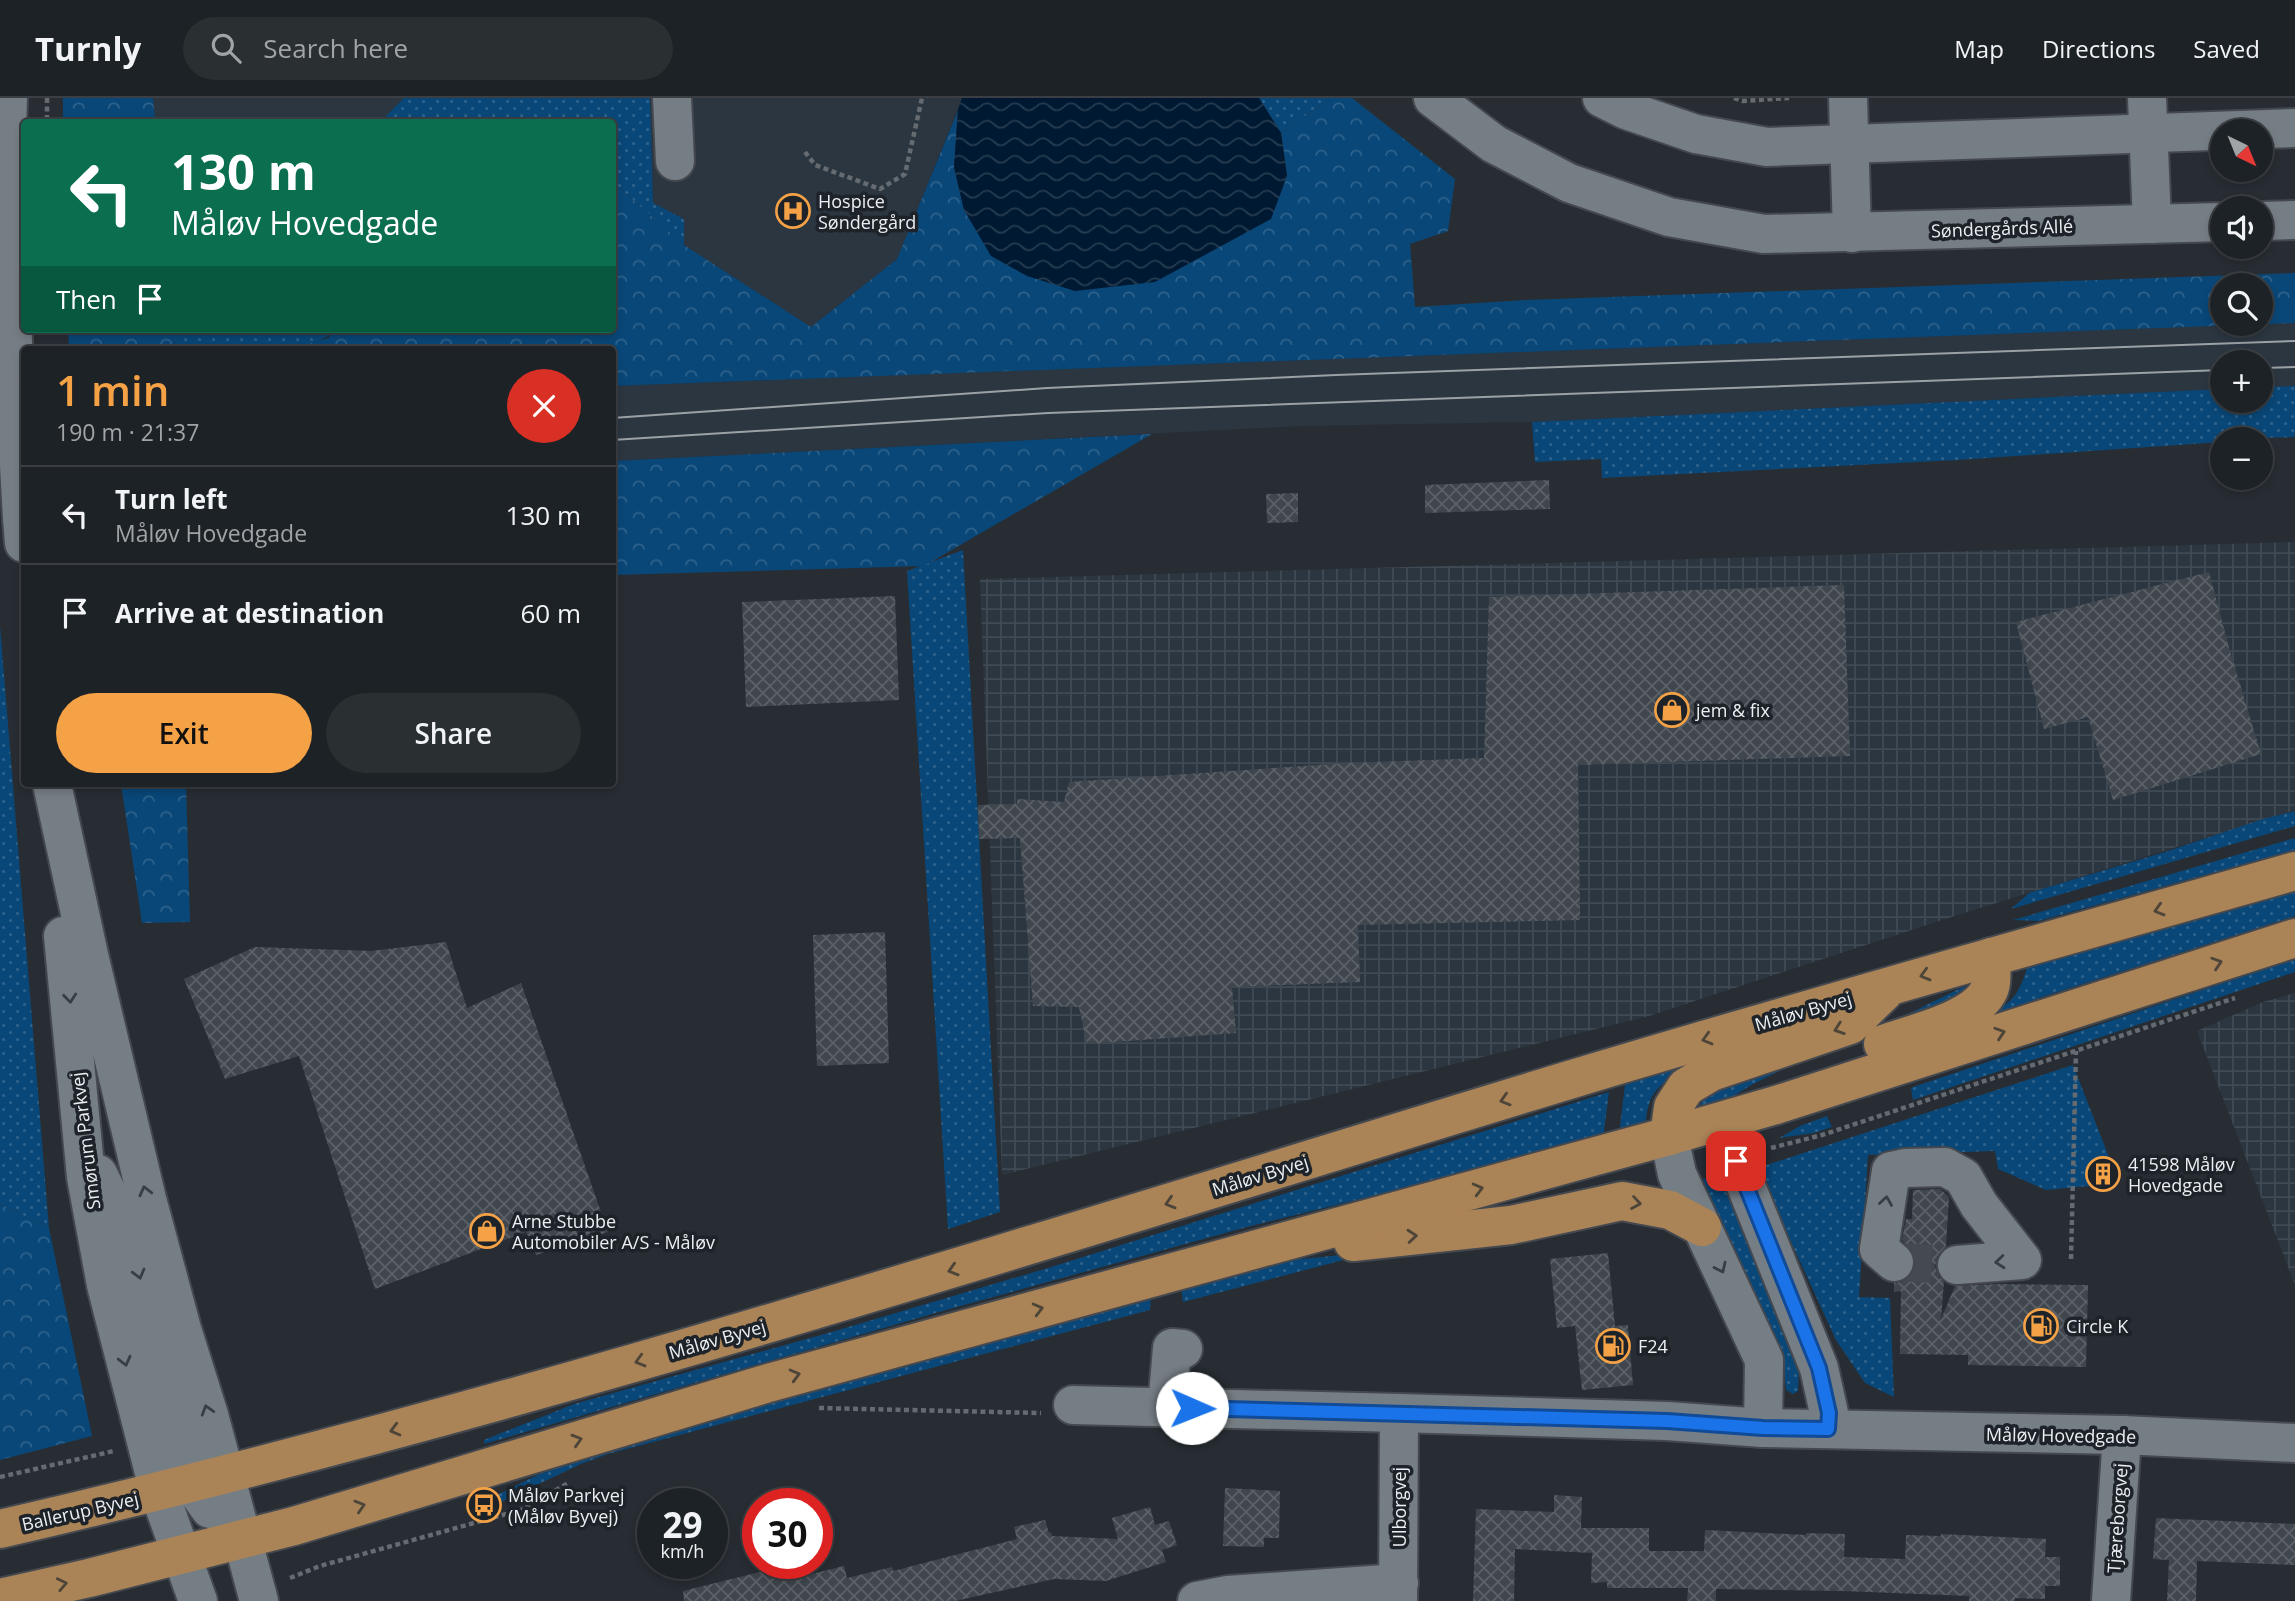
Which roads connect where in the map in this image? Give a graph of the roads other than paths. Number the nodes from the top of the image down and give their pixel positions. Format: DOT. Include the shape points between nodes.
graph roads {
  1 [pos="8,98"];
  2 [pos="672,98"];
  3 [pos="1433,98"];
  4 [pos="1602,98"];
  5 [pos="1848,98"];
  6 [pos="2148,116"];
  7 [pos="2295,128"];
  8 [pos="1850,144"];
  9 [pos="675,161"];
  10 [pos="2273,220"];
  11 [pos="2295,220"];
  12 [pos="2210,222"];
  13 [pos="2152,224"];
  14 [pos="1852,233"];
  15 [pos="21,497"];
  16 [pos="50,787"];
  17 [pos="51,787"];
  18 [pos="2295,871"];
  19 [pos="2295,938"];
  20 [pos="1991,957"];
  21 [pos="1890,985"];
  22 [pos="1776,1105"];
  23 [pos="1733,1118"];
  24 [pos="1669,1136"];
  25 [pos="1702,1227"];
  26 [pos="1247,1252"];
  27 [pos="1894,1262"];
  28 [pos="1957,1265"];
  29 [pos="1183,1349"];
  30 [pos="1073,1405"];
  31 [pos="1167,1407"];
  32 [pos="1399,1413"];
  33 [pos="1763,1428"];
  34 [pos="1828,1429"];
  35 [pos="2122,1435"];
  36 [pos="2295,1443"];
  37 [pos="192,1483"];
  38 [pos="0,1529"];
  39 [pos="241,1540"];
  40 [pos="181,1555"];
  41 [pos="1398,1592"];
  42 [pos="0,1598"];
  43 [pos="198,1601"];
  44 [pos="259,1601"];
  45 [pos="1197,1601"];
  46 [pos="2112,1601"];
  1 -- 15 [label="street, bridge" via="6,157"];
  2 -- 9 [label="street"];
  3 -- 14 [label="street, Søndergårds Allé" via="1494,144 1569,183 1669,217 1764,234"];
  4 -- 8 [label="street" via="1707,136 1767,147"];
  5 -- 8 [label="street"];
  6 -- 7 [label="street"];
  6 -- 8 [label="street"];
  6 -- 13 [label="street"];
  8 -- 14 [label="street"];
  10 -- 11 [label="street"];
  12 -- 13 [label="street, Søndergårds Allé"];
  13 -- 14 [label="street, Søndergårds Allé"];
  16 -- 37 [label="street, Smørum Parkvej, one-way" via="86,1177 106,1286"];
  37 -- 17 [label="street, Smørum Parkvej, one-way" via="209,1415 117,1077"];
  18 -- 20 [label="main road, Måløv Byvej, one-way"];
  22 -- 19 [label="main road, one-way"];
  20 -- 21 [label="main road, Måløv Byvej, one-way"];
  20 -- 22 [label="main road" via="1991,988 1963,1015 1831,1062"];
  21 -- 24 [label="main road, one-way" via="1850,1025 1711,1072 1686,1087 1673,1107"];
  21 -- 37 [label="main road, Måløv Byvej, one-way" via="928,1278 513,1399"];
  22 -- 23 [label="main road"];
  23 -- 24 [label="main road"];
  23 -- 34 [label="street" via="1736,1161 1819,1368"];
  24 -- 25 [label="street" via="1676,1174"];
  26 -- 24 [label="main road, one-way"];
  26 -- 25 [label="main road, one-way" via="1511,1225 1622,1200 1670,1210"];
  25 -- 33 [label="street, one-way" via="1764,1360"];
  39 -- 26 [label="main road, one-way" via="765,1384"];
  27 -- 28 [label="street, one-way" via="1879,1249 1891,1171 1945,1167 1963,1177 2022,1260"];
  29 -- 31 [label="street" via="1172,1348"];
  30 -- 31 [label="street, Måløv Hovedgade"];
  31 -- 32 [label="street, Måløv Hovedgade"];
  32 -- 33 [label="street, Måløv Hovedgade"];
  32 -- 41 [label="street, Ulborgvej"];
  33 -- 34 [label="street, Måløv Hovedgade"];
  34 -- 35 [label="street, Måløv Hovedgade"];
  35 -- 36 [label="street, Måløv Hovedgade"];
  35 -- 46 [label="street, Tjæreborgvej"];
  37 -- 38 [label="main road, Ballerup Byvej"];
  37 -- 39 [label="street"];
  37 -- 40 [label="street"];
  39 -- 40 [label="main road"];
  39 -- 44 [label="street"];
  42 -- 40 [label="main road, one-way"];
  40 -- 43 [label="street"];
  41 -- 45 [label="street" via="1228,1595"];
}
